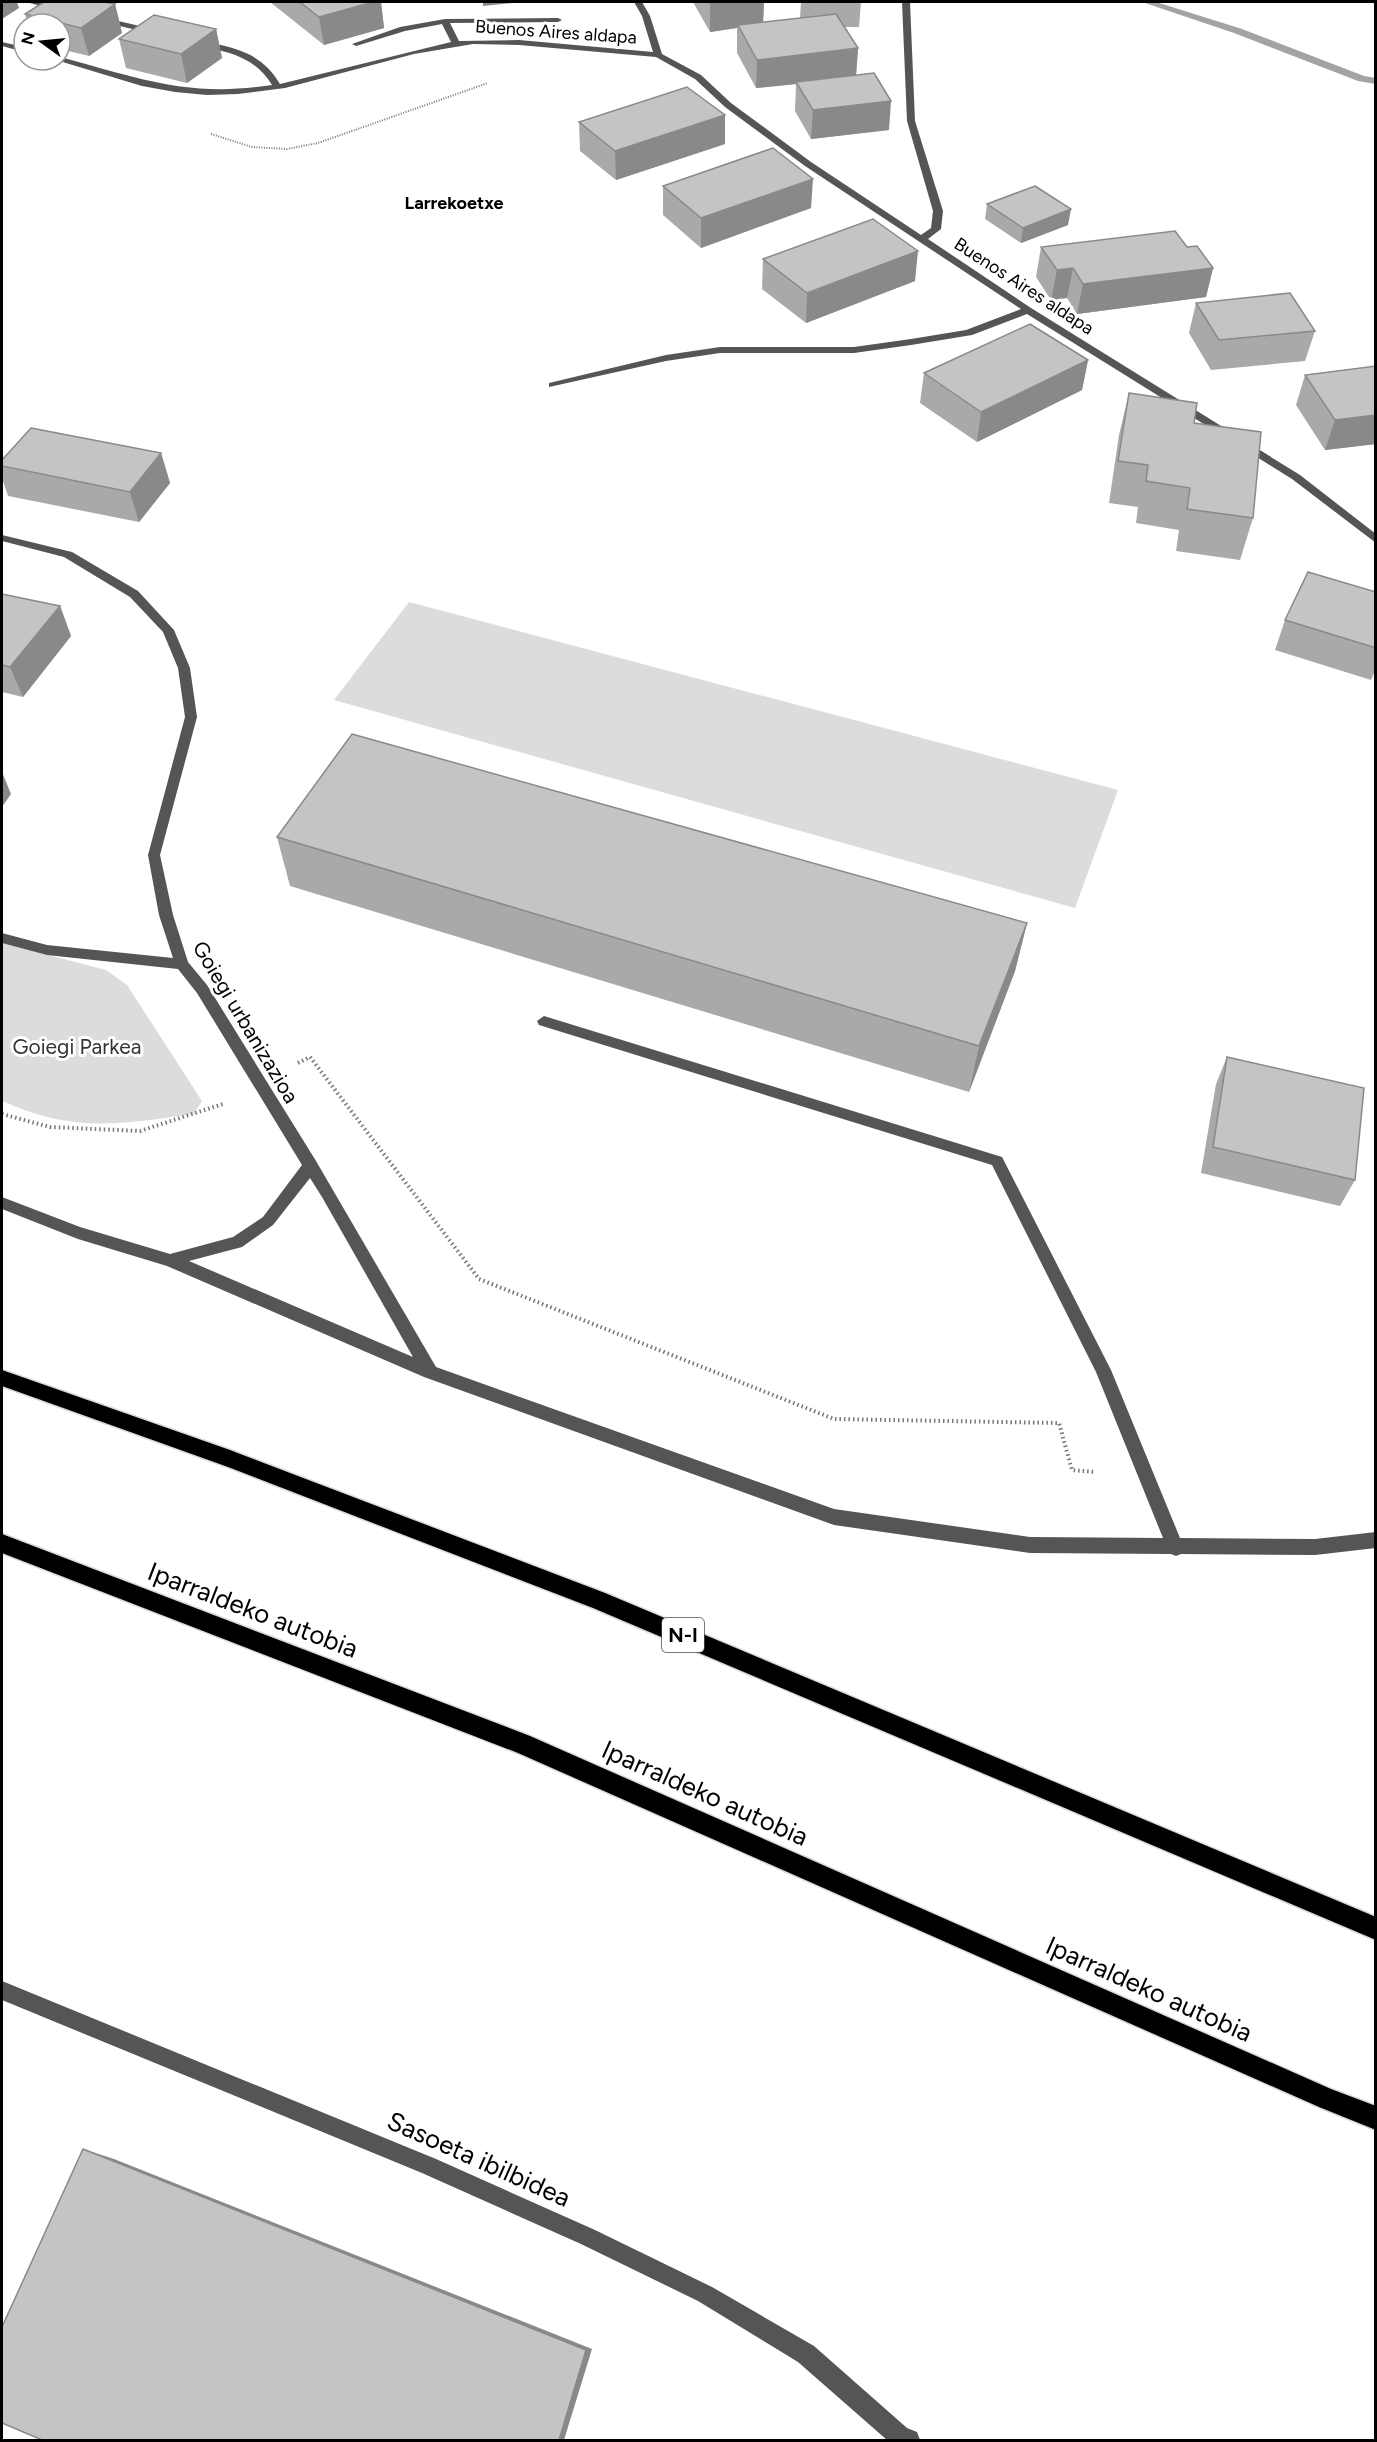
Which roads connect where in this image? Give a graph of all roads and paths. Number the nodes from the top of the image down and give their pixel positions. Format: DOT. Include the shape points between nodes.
graph roads {
  1 [pos="30,2"];
  2 [pos="638,2"];
  3 [pos="906,2"];
  4 [pos="74,12"];
  5 [pos="96,18"];
  6 [pos="558,20"];
  7 [pos="445,21"];
  8 [pos="162,34"];
  9 [pos="193,41"];
  10 [pos="356,44"];
  11 [pos="456,44"];
  12 [pos="658,55"];
  13 [pos="72,63"];
  14 [pos="277,86"];
  15 [pos="922,239"];
  16 [pos="1028,310"];
  17 [pos="553,385"];
  18 [pos="2,538"];
  19 [pos="1376,540"];
  20 [pos="2,938"];
  21 [pos="182,964"];
  22 [pos="544,1020"];
  23 [pos="260,1084"];
  24 [pos="2,1114"];
  25 [pos="311,1165"];
  26 [pos="2,1203"];
  27 [pos="170,1260"];
  28 [pos="430,1372"];
  29 [pos="2,1378"];
  30 [pos="1148,1477"];
  31 [pos="1376,1540"];
  32 [pos="2,1544"];
  33 [pos="1176,1548"];
  34 [pos="1376,1929"];
  35 [pos="2,1991"];
  36 [pos="1376,2118"];
  37 [pos="904,2439"];
  1 -- 4 [label="street"];
  2 -- 12 [label="street, Buenos Aires aldapa"];
  3 -- 15 [label="street" via="912,121 938,211 936,229"];
  5 -- 8 [label="street"];
  6 -- 7 [label="street"];
  7 -- 10 [label="street" via="403,28"];
  7 -- 11 [label="street"];
  9 -- 14 [label="street" via="245,54 264,64"];
  11 -- 12 [label="street, Buenos Aires aldapa" via="513,44"];
  11 -- 14 [label="street, Buenos Aires aldapa"];
  12 -- 15 [label="street, Buenos Aires aldapa" via="698,77 728,105 808,164"];
  13 -- 14 [label="street, Buenos Aires aldapa" via="192,92"];
  15 -- 16 [label="street, Buenos Aires aldapa"];
  16 -- 17 [label="street" via="968,333 844,351 720,350 666,358"];
  16 -- 19 [label="street, Buenos Aires aldapa" via="1296,477"];
  18 -- 21 [label="street, Goiegi urbanizazioa" via="68,554 134,594 168,630 184,668 191,717 154,855 166,915"];
  20 -- 21 [label="street" via="46,950"];
  21 -- 23 [label="street, Goiegi urbanizazioa" via="202,988"];
  22 -- 30 [label="street" via="997,1161 1103,1370"];
  23 -- 24 [label="path" via="220,1106 140,1131 50,1127"];
  23 -- 25 [label="street, Goiegi urbanizazioa"];
  23 -- 30 [label="path" via="310,1057 479,1279 834,1419 1059,1424 1072,1470"];
  25 -- 27 [label="street" via="268,1221 237,1242"];
  25 -- 28 [label="street, Goiegi urbanizazioa"];
  26 -- 27 [label="street" via="78,1233"];
  27 -- 28 [label="street"];
  28 -- 33 [label="street" via="834,1517 1030,1545"];
  29 -- 34 [label="highway, N-I" via="598,1600"];
  30 -- 33 [label="street"];
  31 -- 33 [label="street" via="1316,1547"];
  32 -- 36 [label="highway, Iparraldeko autobia" via="522,1744"];
  35 -- 37 [label="street, Sasoeta ibilbidea" via="429,2166 705,2294 806,2354"];
}
